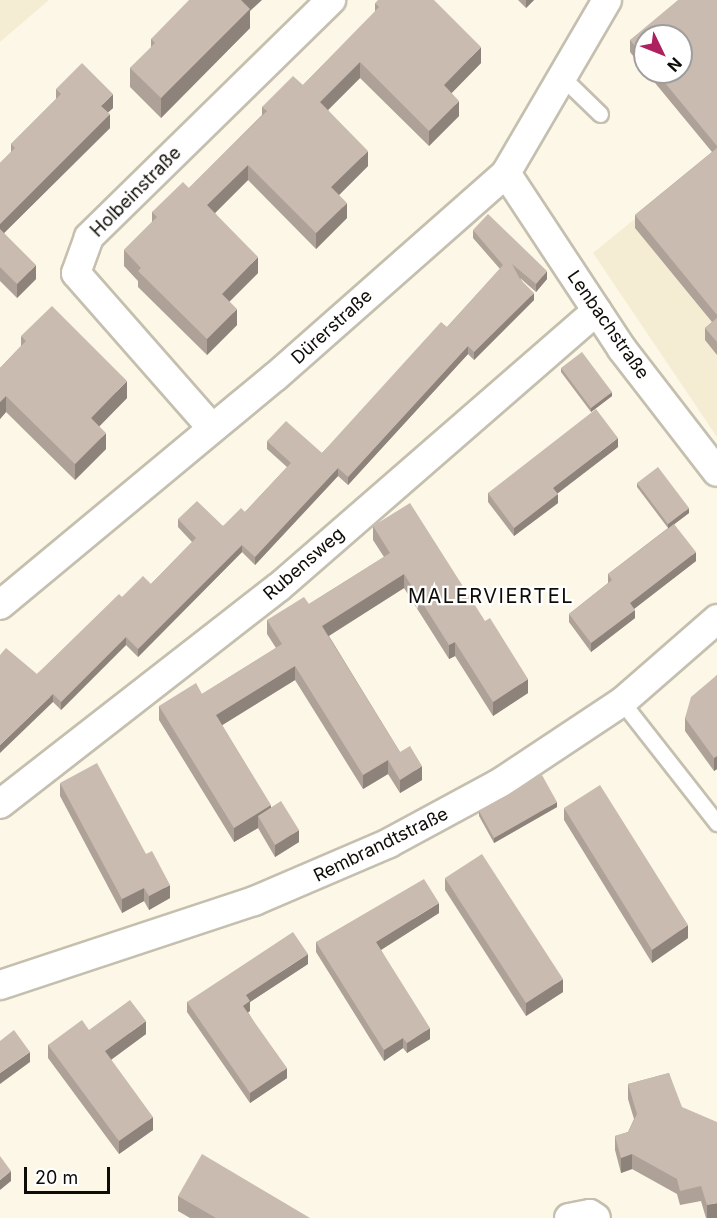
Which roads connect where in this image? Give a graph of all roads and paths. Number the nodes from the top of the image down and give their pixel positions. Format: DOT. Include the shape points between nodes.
graph roads {
  1 [pos="331,0"];
  2 [pos="607,0"];
  3 [pos="562,77"];
  4 [pos="600,114"];
  5 [pos="506,172"];
  6 [pos="597,311"];
  7 [pos="212,428"];
  8 [pos="717,472"];
  9 [pos="0,605"];
  10 [pos="717,619"];
  11 [pos="622,702"];
  12 [pos="0,804"];
  13 [pos="717,823"];
  14 [pos="0,985"];
  15 [pos="569,1218"];
  16 [pos="596,1218"];
  1 -- 7 [label="street, Holbeinstraße" via="89,237 76,273"];
  2 -- 3 [label="street, Dürerstraße"];
  3 -- 4 [label="lane"];
  3 -- 5 [label="street, Dürerstraße"];
  5 -- 6 [label="street, Lenbachstraße"];
  5 -- 7 [label="street, Dürerstraße"];
  6 -- 8 [label="street, Lenbachstraße"];
  6 -- 12 [label="street, Rubensweg" via="279,587"];
  7 -- 9 [label="street, Dürerstraße"];
  10 -- 11 [label="street, Rembrandtstraße"];
  11 -- 13 [label="lane"];
  11 -- 14 [label="street, Rembrandtstraße" via="491,789 345,865 102,954"];
  15 -- 16 [label="street" via="590,1214"];
}
